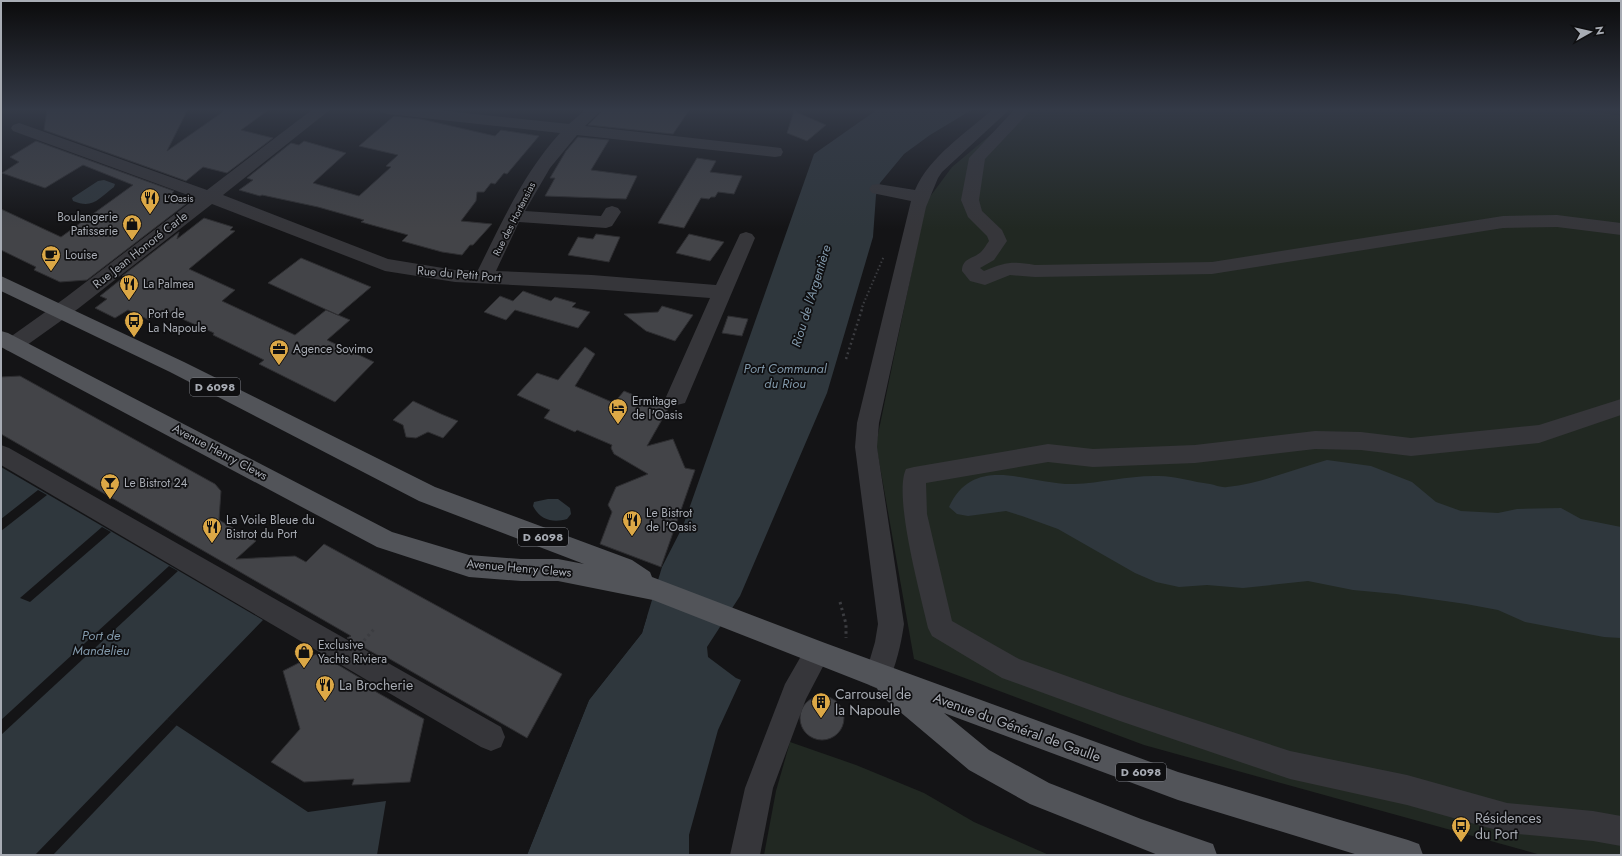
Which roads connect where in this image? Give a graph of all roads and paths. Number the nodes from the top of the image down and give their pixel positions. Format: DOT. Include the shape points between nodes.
graph roads {
  1 [pos="77,149"];
  2 [pos="270,149"];
  3 [pos="556,149"];
  4 [pos="748,149"];
  5 [pos="957,149"];
  6 [pos="986,149"];
  7 [pos="775,152"];
  8 [pos="878,190"];
  9 [pos="922,194"];
  10 [pos="208,196"];
  11 [pos="612,212"];
  12 [pos="514,216"];
  13 [pos="1621,229"];
  14 [pos="746,238"];
  15 [pos="887,254"];
  16 [pos="484,277"];
  17 [pos="1,283"];
  18 [pos="722,292"];
  19 [pos="59,312"];
  20 [pos="7,341"];
  21 [pos="846,358"];
  22 [pos="677,397"];
  23 [pos="1621,407"];
  24 [pos="1,454"];
  25 [pos="654,589"];
  26 [pos="840,602"];
  27 [pos="374,628"];
  28 [pos="847,638"];
  29 [pos="817,653"];
  30 [pos="344,664"];
  31 [pos="878,676"];
  32 [pos="491,737"];
  33 [pos="1621,831"];
  34 [pos="745,855"];
  35 [pos="1202,855"];
  36 [pos="1408,855"];
  1 -- 10 [label="street, Rue du Petit Port"];
  2 -- 10 [label="street, Rue Jean Honoré Carle"];
  3 -- 12 [label="street, Rue des Hortensias" via="532,182"];
  4 -- 7 [label="street"];
  5 -- 9 [label="street" via="936,168"];
  6 -- 13 [label="street" via="977,158 970,200 974,213 996,234 998,241 984,259 971,266 971,271 985,278 1015,268 1035,271 1212,268 1503,222 1557,221"];
  8 -- 9 [label="street"];
  9 -- 31 [label="street" via="867,429 866,447 891,624"];
  10 -- 16 [label="street, Rue du Petit Port" via="385,265 455,276"];
  10 -- 19 [label="street, Rue Jean Honoré Carle"];
  11 -- 12 [label="street" via="606,222"];
  12 -- 16 [label="street, Rue des Hortensias"];
  14 -- 18 [label="street"];
  15 -- 21 [label="path" via="882,258 864,301"];
  16 -- 18 [label="street, Rue du Petit Port"];
  17 -- 19 [label="main road, Avenue Henry Clews / D 6098"];
  18 -- 22 [label="street"];
  19 -- 20 [label="street, Rue Jean Honoré Carle"];
  19 -- 25 [label="main road, Avenue Henry Clews / D 6098" via="177,367 427,494 623,568"];
  20 -- 25 [label="main road, Avenue Henry Clews / D 6098" via="386,540 469,566 558,570"];
  23 -- 33 [label="street" via="1539,434 1411,447 1361,441 1315,440 1195,454 1093,458 1048,453 914,476 914,514 941,628 1011,669 1290,765 1407,790 1507,818"];
  24 -- 32 [label="street"];
  25 -- 29 [label="main road, Avenue du Général de Gaulle / D 6098"];
  26 -- 28 [label="path"];
  27 -- 30 [label="path, bridge"];
  29 -- 31 [label="main road, Avenue du Général de Gaulle / D 6098"];
  29 -- 34 [label="street" via="796,693 759,788"];
  31 -- 35 [label="main road, Avenue du Général de Gaulle / D 6098" via="979,760 1040,794"];
  31 -- 36 [label="main road, Avenue du Général de Gaulle / D 6098" via="1178,786"];
}
